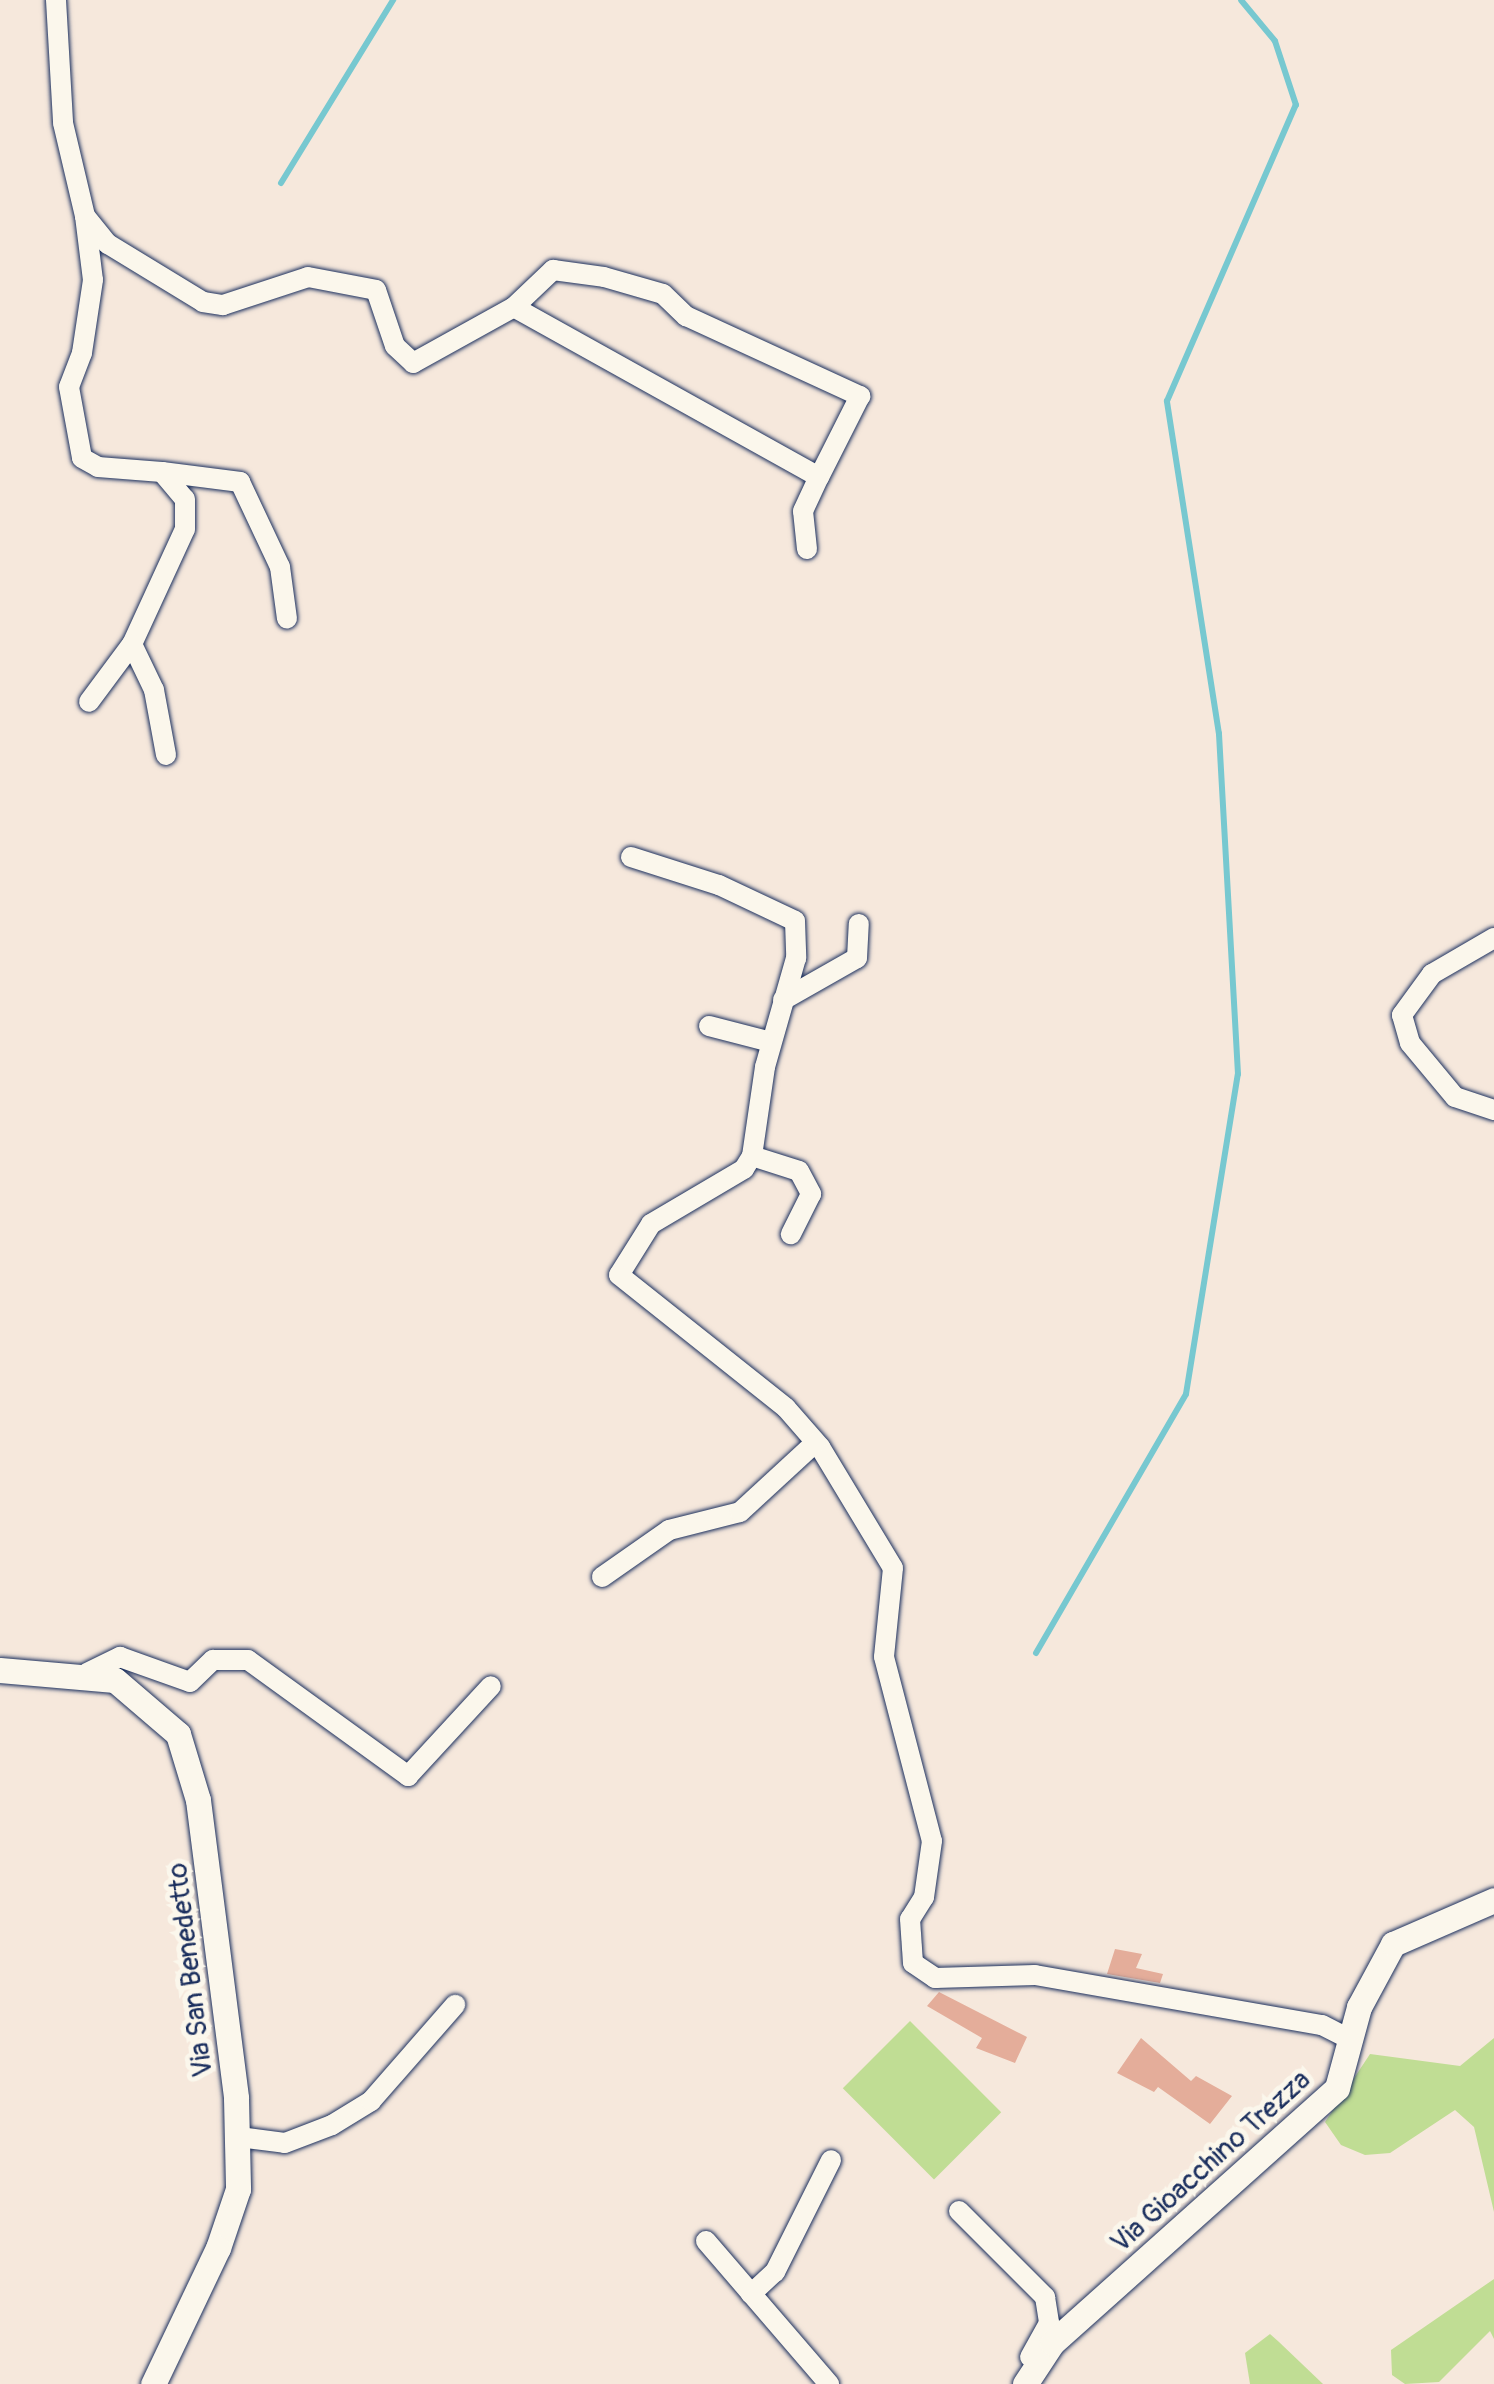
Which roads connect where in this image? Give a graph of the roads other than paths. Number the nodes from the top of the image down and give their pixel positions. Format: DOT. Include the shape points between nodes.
graph roads {
  1 [pos="56,0"];
  2 [pos="85,216"];
  3 [pos="514,307"];
  4 [pos="162,472"];
  5 [pos="818,477"];
  6 [pos="807,549"];
  7 [pos="287,619"];
  8 [pos="132,644"];
  9 [pos="89,702"];
  10 [pos="166,754"];
  11 [pos="631,857"];
  12 [pos="859,924"];
  13 [pos="1494,938"];
  14 [pos="783,1000"];
  15 [pos="709,1026"];
  16 [pos="772,1042"];
  17 [pos="1494,1110"];
  18 [pos="752,1156"];
  19 [pos="791,1234"];
  20 [pos="816,1442"];
  21 [pos="602,1577"];
  22 [pos="0,1670"];
  23 [pos="87,1673"];
  24 [pos="491,1686"];
  25 [pos="1494,1900"];
  26 [pos="456,2005"];
  27 [pos="1350,2039"];
  28 [pos="239,2137"];
  29 [pos="831,2160"];
  30 [pos="959,2211"];
  31 [pos="706,2241"];
  32 [pos="751,2294"];
  33 [pos="153,2384"];
  34 [pos="828,2384"];
  35 [pos="1013,2384"];
  36 [pos="1025,2384"];
  1 -- 2 [label="street" via="62,122"];
  2 -- 3 [label="street" via="108,244 203,302 223,305 308,277 376,290 395,346 413,363"];
  2 -- 4 [label="street" via="94,280 69,387 82,458 98,466"];
  3 -- 5 [label="street"];
  3 -- 5 [label="street" via="553,270 604,278 664,294 686,316 860,396"];
  4 -- 7 [label="street" via="240,482 280,567"];
  4 -- 8 [label="street" via="185,499 184,529"];
  5 -- 6 [label="street" via="802,511"];
  8 -- 9 [label="street"];
  8 -- 10 [label="street" via="154,690"];
  11 -- 14 [label="street" via="719,885 794,921 796,958"];
  12 -- 14 [label="street" via="857,958"];
  13 -- 17 [label="street" via="1432,974 1402,1015 1410,1043 1455,1097"];
  14 -- 16 [label="street"];
  15 -- 16 [label="street"];
  16 -- 18 [label="street"];
  18 -- 19 [label="street" via="799,1170 811,1194"];
  18 -- 20 [label="street" via="744,1169 651,1224 619,1276 786,1408"];
  20 -- 21 [label="street" via="740,1512 668,1530"];
  20 -- 27 [label="street" via="893,1568 884,1656 932,1841 924,1897 910,1918 913,1963 934,1978 1035,1975 1322,2025"];
  22 -- 23 [label="street, Via San Benedetto"];
  23 -- 24 [label="street" via="120,1657 190,1682 213,1660 248,1660 408,1776"];
  23 -- 28 [label="street, Via San Benedetto" via="115,1680 166,1720 190,1761 214,1890"];
  25 -- 27 [label="street, Via Gioacchino Trezza" via="1393,1944"];
  26 -- 28 [label="street" via="370,2101 332,2125 285,2143"];
  27 -- 36 [label="street, Via Gioacchino Trezza" via="1337,2088 1052,2343"];
  28 -- 33 [label="street, Via San Benedetto" via="232,2214"];
  29 -- 32 [label="street" via="775,2272"];
  30 -- 35 [label="street" via="1045,2297 1049,2323"];
  31 -- 32 [label="street"];
  32 -- 34 [label="street"];
}
